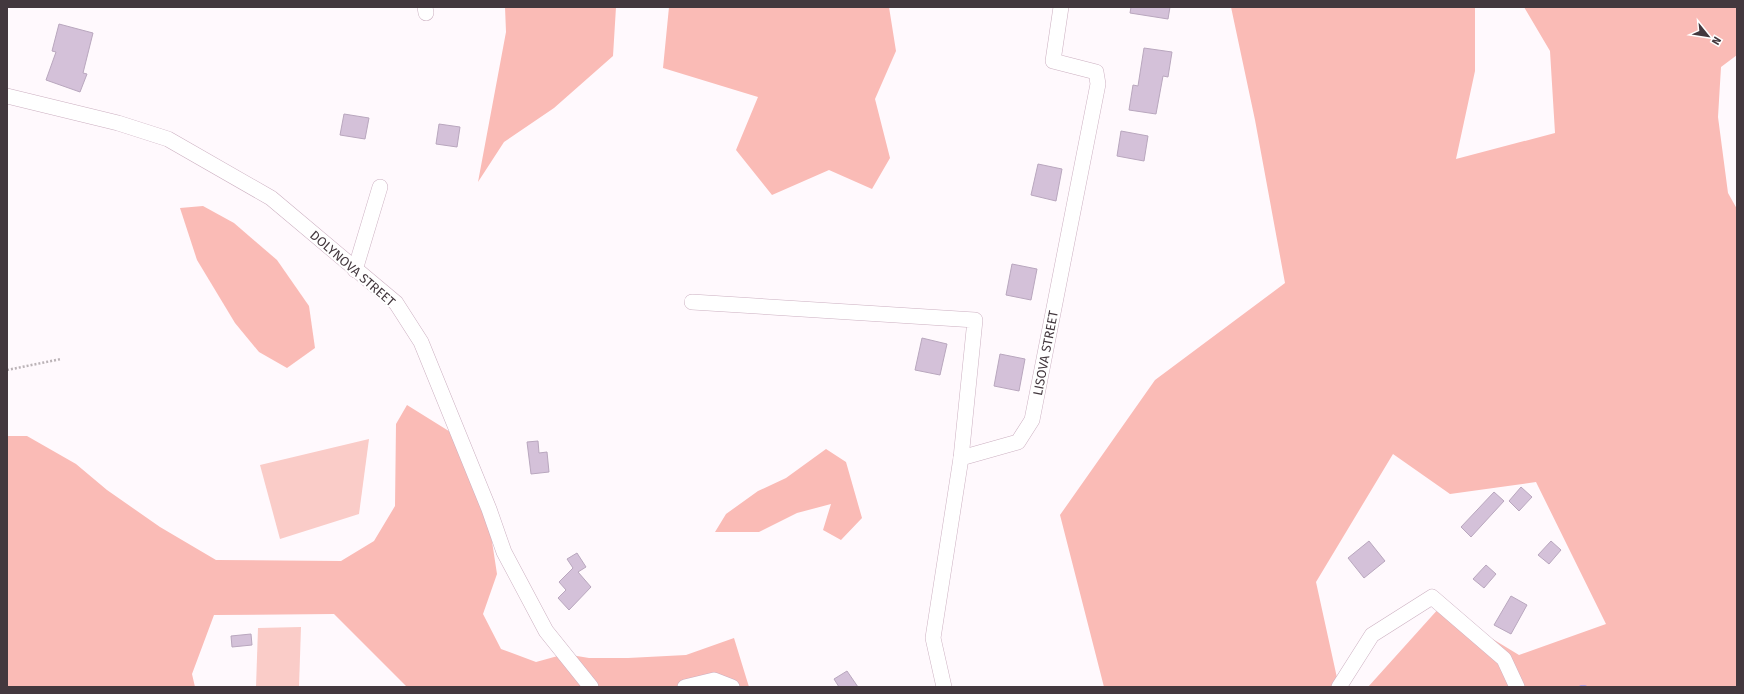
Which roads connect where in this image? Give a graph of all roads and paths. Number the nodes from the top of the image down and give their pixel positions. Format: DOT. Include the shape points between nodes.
graph roads {
  1 [pos="1062,7"];
  2 [pos="7,96"];
  3 [pos="380,187"];
  4 [pos="355,270"];
  5 [pos="692,302"];
  6 [pos="60,359"];
  7 [pos="7,370"];
  8 [pos="961,458"];
  9 [pos="591,687"];
  10 [pos="685,687"];
  11 [pos="732,687"];
  12 [pos="944,687"];
  13 [pos="1340,687"];
  14 [pos="1517,687"];
  1 -- 8 [label="street, LISOVA STREET" via="1053,61 1096,72 1098,84 1032,420 1018,442"];
  2 -- 4 [label="street, DOLYNOVA STREET" via="118,123 168,139 271,198"];
  3 -- 4 [label="street"];
  4 -- 9 [label="street, DOLYNOVA STREET" via="396,303 421,342 504,552 546,631"];
  5 -- 8 [label="street" via="975,320"];
  6 -- 7 [label="path"];
  8 -- 12 [label="street" via="933,638"];
  10 -- 11 [label="street" via="714,680"];
  13 -- 14 [label="street" via="1372,635 1432,597 1504,659"];
}
